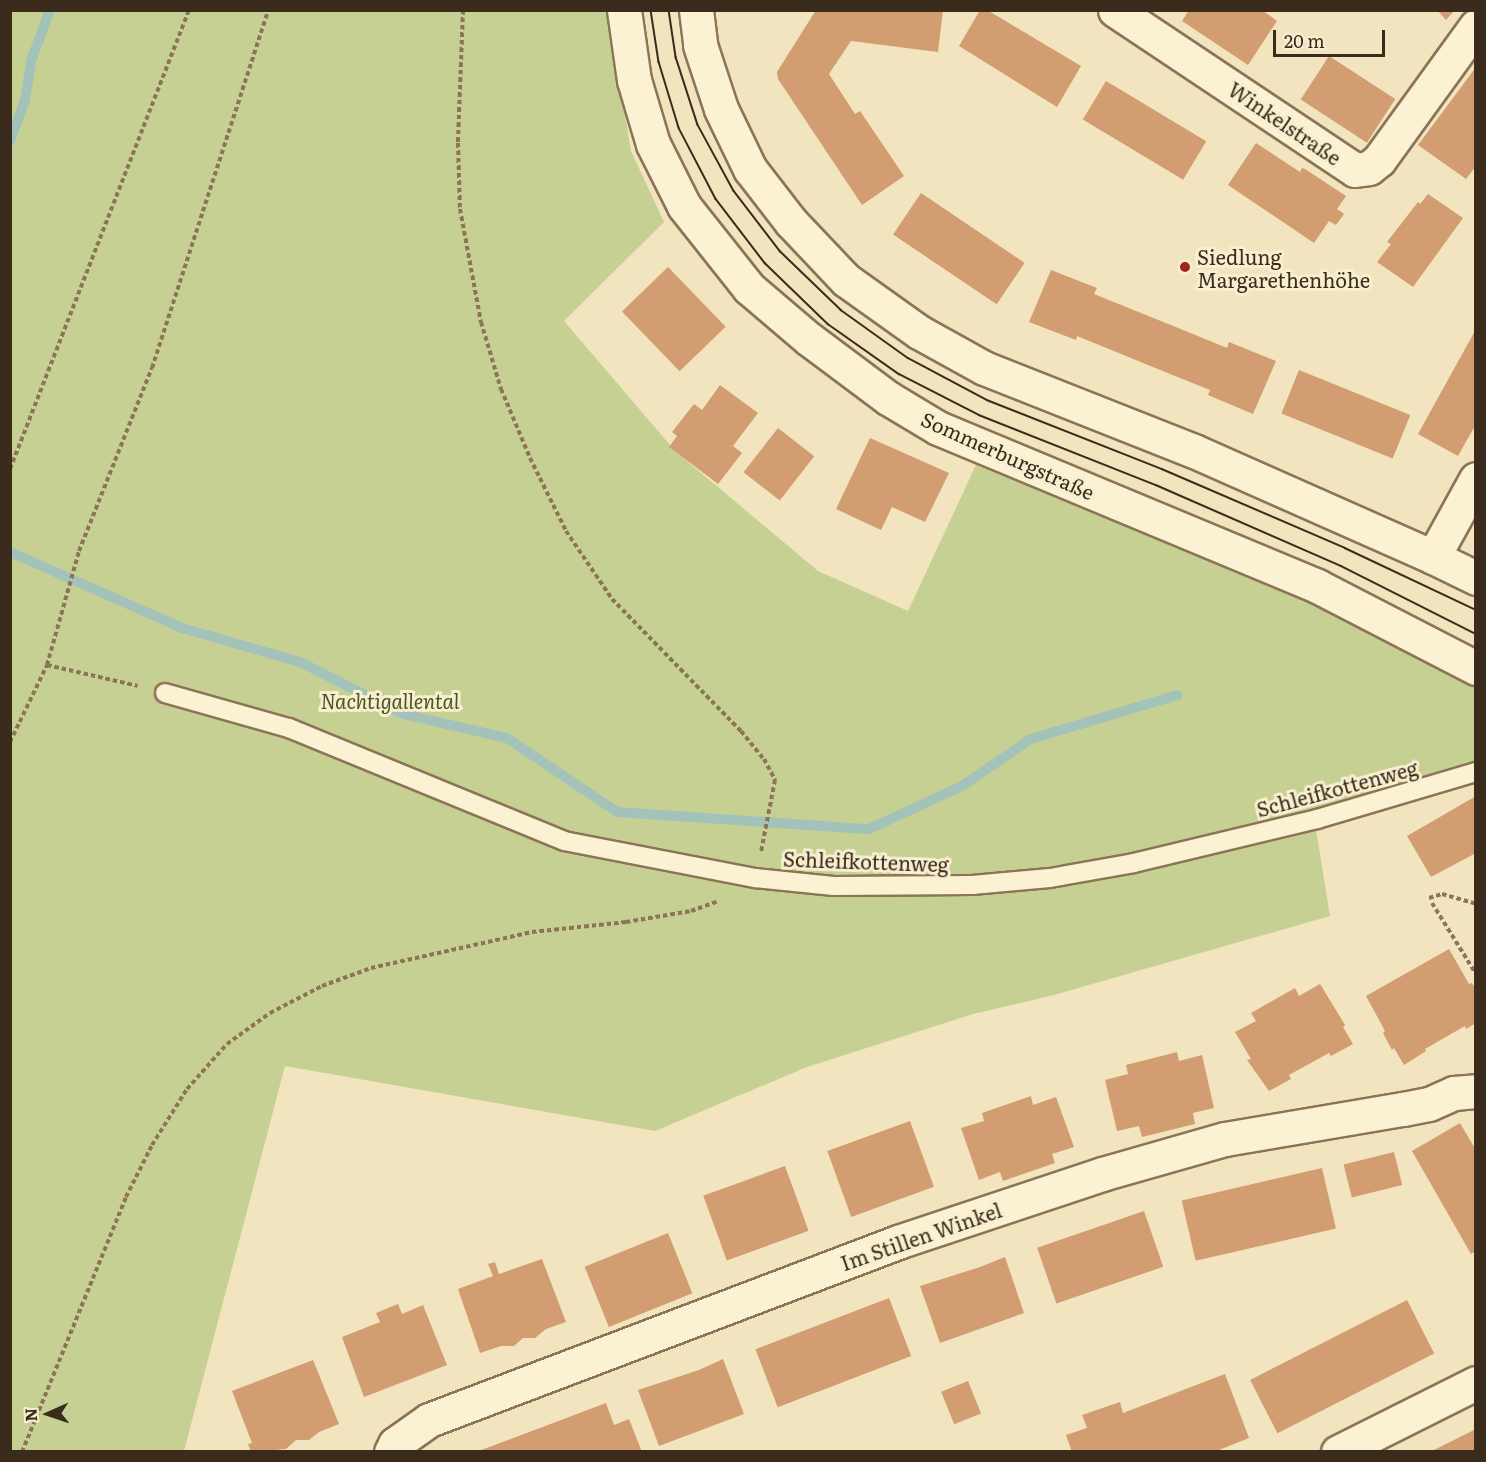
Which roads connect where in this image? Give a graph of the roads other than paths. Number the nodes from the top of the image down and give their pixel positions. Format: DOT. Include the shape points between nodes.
graph roads {
  1 [pos="624,10"];
  2 [pos="696,10"];
  3 [pos="1115,10"];
  4 [pos="1476,26"];
  5 [pos="1476,479"];
  6 [pos="1433,556"];
  7 [pos="1476,578"];
  8 [pos="1476,668"];
  9 [pos="165,693"];
  10 [pos="1476,772"];
  11 [pos="1476,1091"];
  12 [pos="1476,1383"];
  13 [pos="391,1452"];
  14 [pos="1338,1452"];
  1 -- 8 [label="street, Sommerburgstraße" via="634,80 653,144 684,206 749,288 809,339 888,398 938,428 1317,586"];
  2 -- 6 [label="street" via="700,45 721,109 750,169 791,222 846,280 919,332 984,368 1194,451"];
  3 -- 4 [label="street, Winkelstraße" via="1355,170 1369,168 1379,160"];
  5 -- 6 [label="street"];
  6 -- 7 [label="street"];
  9 -- 10 [label="lane, Schleifkottenweg" via="289,728 564,841 755,878 834,886 897,888 1050,878 1134,863 1305,822"];
  11 -- 13 [label="street, Im Stillen Winkel" via="1454,1093 1403,1110 1225,1140 1102,1174 910,1238 429,1420 395,1444"];
  12 -- 14 [label="street"];
}
